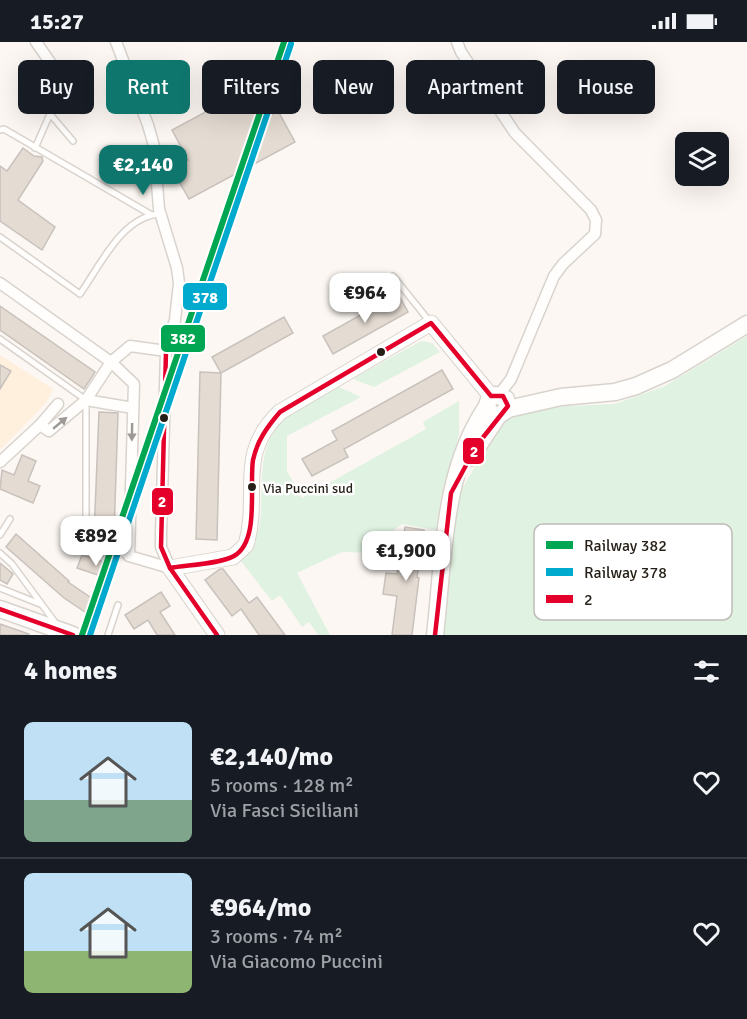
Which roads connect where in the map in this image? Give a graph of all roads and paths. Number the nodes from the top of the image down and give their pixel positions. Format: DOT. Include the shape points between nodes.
graph roads {
  1 [pos="36,42"];
  2 [pos="116,42"];
  3 [pos="457,42"];
  4 [pos="49,60"];
  5 [pos="0,130"];
  6 [pos="72,141"];
  7 [pos="35,148"];
  8 [pos="155,214"];
  9 [pos="0,237"];
  10 [pos="393,276"];
  11 [pos="0,283"];
  12 [pos="431,323"];
  13 [pos="747,324"];
  14 [pos="0,339"];
  15 [pos="166,351"];
  16 [pos="111,362"];
  17 [pos="86,400"];
  18 [pos="498,403"];
  19 [pos="58,404"];
  20 [pos="133,408"];
  21 [pos="40,425"];
  22 [pos="0,462"];
  23 [pos="10,519"];
  24 [pos="0,536"];
  25 [pos="0,553"];
  26 [pos="129,556"];
  27 [pos="170,568"];
  28 [pos="0,588"];
  29 [pos="42,604"];
  30 [pos="118,605"];
  31 [pos="0,609"];
  32 [pos="67,633"];
  33 [pos="108,635"];
  34 [pos="217,635"];
  35 [pos="435,635"];
  1 -- 4 [label="street"];
  2 -- 8 [label="street" via="154,146"];
  3 -- 18 [label="street" via="515,133 591,210 596,220 595,234 554,276"];
  5 -- 7 [label="lane"];
  6 -- 7 [label="lane" via="50,114"];
  7 -- 8 [label="lane"];
  8 -- 9 [label="lane" via="128,227 80,294"];
  8 -- 15 [label="street" via="179,282 175,320"];
  10 -- 12 [label="lane"];
  11 -- 16 [label="street"];
  12 -- 18 [label="main road"];
  12 -- 27 [label="main road" via="280,412 261,433 254,449 246,545 232,557"];
  13 -- 18 [label="main road" via="672,370 636,386 561,397 543,392"];
  14 -- 17 [label="lane"];
  15 -- 16 [label="street" via="130,346"];
  15 -- 27 [label="street" via="161,547"];
  16 -- 17 [label="street"];
  16 -- 20 [label="street" via="134,384"];
  17 -- 20 [label="street"];
  21 -- 17 [label="street, one-way" via="49,431"];
  17 -- 26 [label="lane" via="86,538 91,546"];
  18 -- 35 [label="main road" via="451,493"];
  19 -- 21 [label="street"];
  20 -- 26 [label="street, one-way"];
  21 -- 22 [label="street"];
  23 -- 24 [label="lane"];
  25 -- 29 [label="lane"];
  26 -- 27 [label="street"];
  27 -- 34 [label="main road"];
  28 -- 29 [label="lane"];
  29 -- 32 [label="lane"];
  30 -- 33 [label="lane"];
  31 -- 32 [label="main road"];
}
